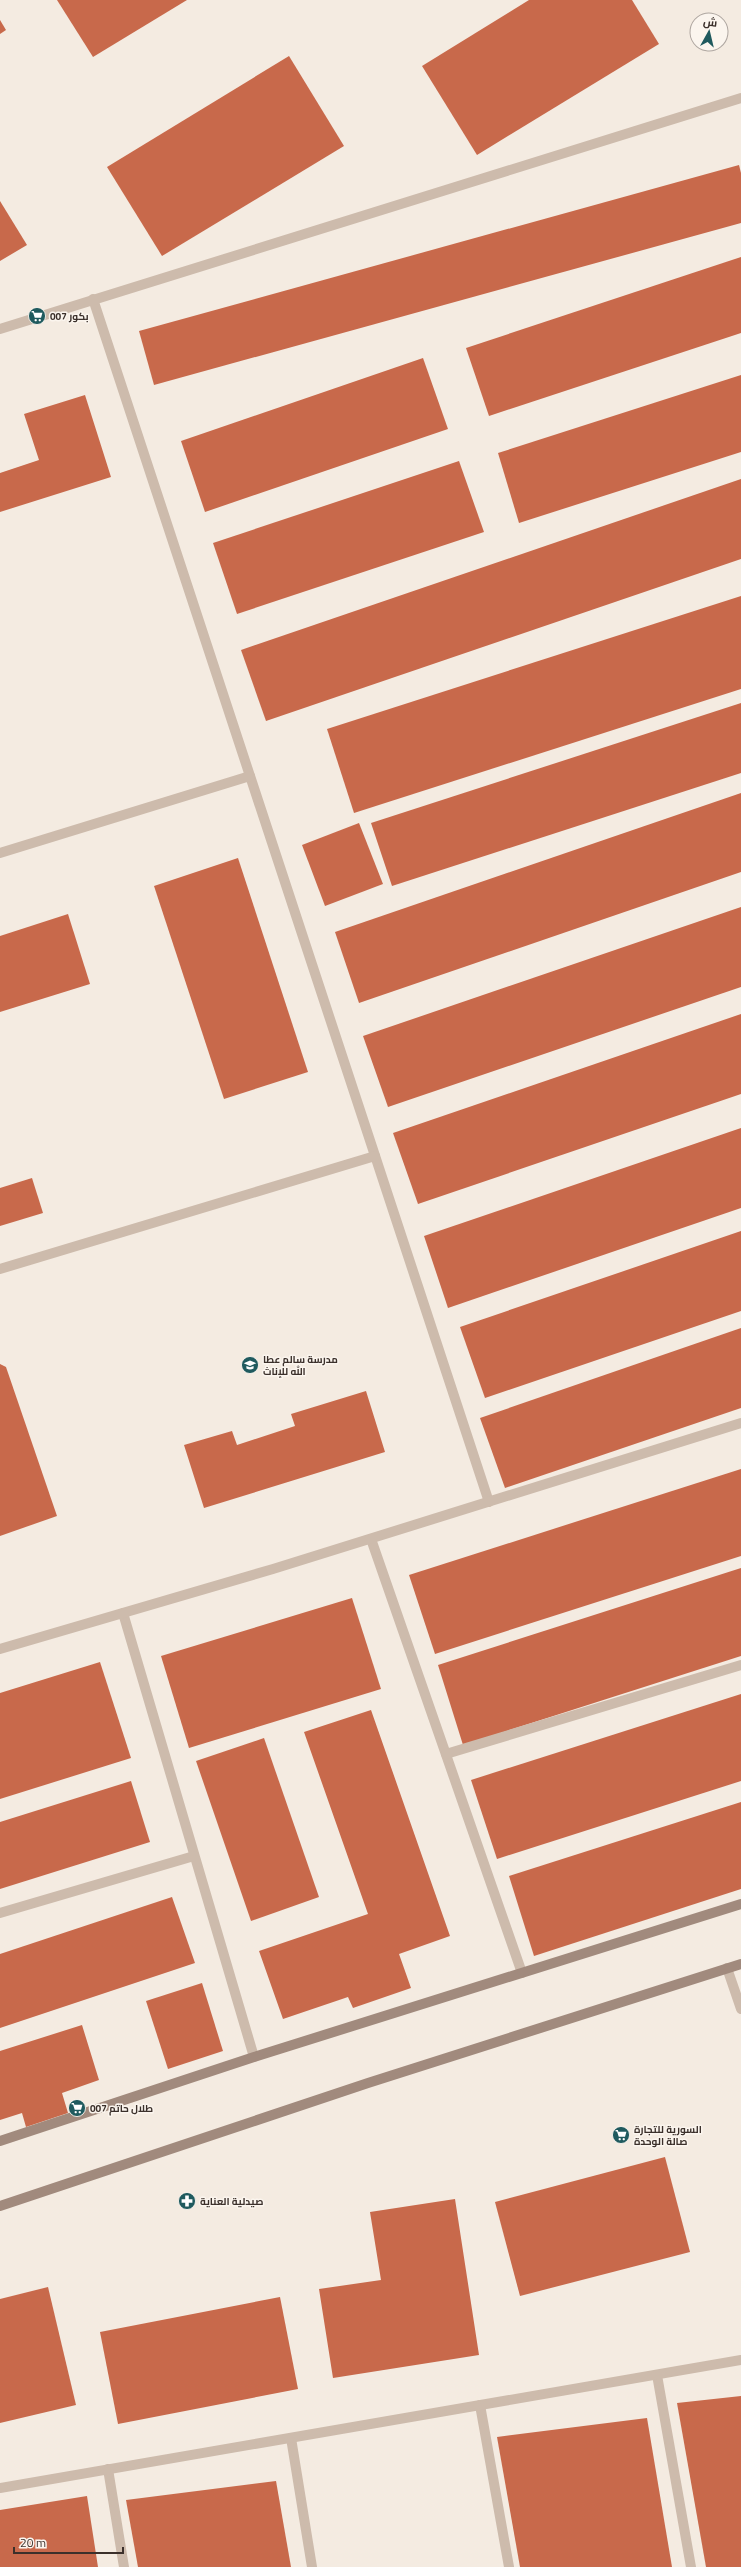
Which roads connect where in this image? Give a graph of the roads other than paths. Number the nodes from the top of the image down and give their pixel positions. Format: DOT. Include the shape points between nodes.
graph roads {
  1 [pos="741,98"];
  2 [pos="93,298"];
  3 [pos="0,329"];
  4 [pos="250,776"];
  5 [pos="0,853"];
  6 [pos="375,1156"];
  7 [pos="0,1269"];
  8 [pos="741,1423"];
  9 [pos="489,1502"];
  10 [pos="371,1539"];
  11 [pos="123,1613"];
  12 [pos="0,1649"];
  13 [pos="741,1664"];
  14 [pos="446,1754"];
  15 [pos="194,1856"];
  16 [pos="741,1904"];
  17 [pos="0,1913"];
  18 [pos="741,1964"];
  19 [pos="727,1968"];
  20 [pos="522,1973"];
  21 [pos="741,2009"];
  22 [pos="254,2057"];
  23 [pos="0,2141"];
  24 [pos="0,2206"];
  25 [pos="741,2360"];
  26 [pos="657,2375"];
  27 [pos="480,2405"];
  28 [pos="291,2438"];
  29 [pos="108,2469"];
  30 [pos="0,2488"];
  31 [pos="124,2567"];
  32 [pos="312,2567"];
  33 [pos="509,2567"];
  34 [pos="692,2567"];
  1 -- 2 [label="street"];
  2 -- 3 [label="street"];
  2 -- 4 [label="street"];
  4 -- 5 [label="street"];
  4 -- 6 [label="street"];
  6 -- 7 [label="street"];
  6 -- 9 [label="street"];
  8 -- 9 [label="street"];
  9 -- 10 [label="street"];
  10 -- 11 [label="street"];
  10 -- 14 [label="street"];
  11 -- 12 [label="street"];
  11 -- 15 [label="street"];
  13 -- 14 [label="street"];
  14 -- 20 [label="street"];
  15 -- 17 [label="street"];
  15 -- 22 [label="street"];
  16 -- 20 [label="main road"];
  18 -- 19 [label="main road"];
  19 -- 21 [label="street"];
  19 -- 24 [label="main road" via="368,2083"];
  20 -- 22 [label="main road"];
  22 -- 23 [label="main road"];
  25 -- 26 [label="street"];
  26 -- 27 [label="street"];
  26 -- 34 [label="street"];
  27 -- 28 [label="street"];
  27 -- 33 [label="street"];
  28 -- 29 [label="street"];
  28 -- 32 [label="street"];
  29 -- 30 [label="street"];
  29 -- 31 [label="street"];
}
